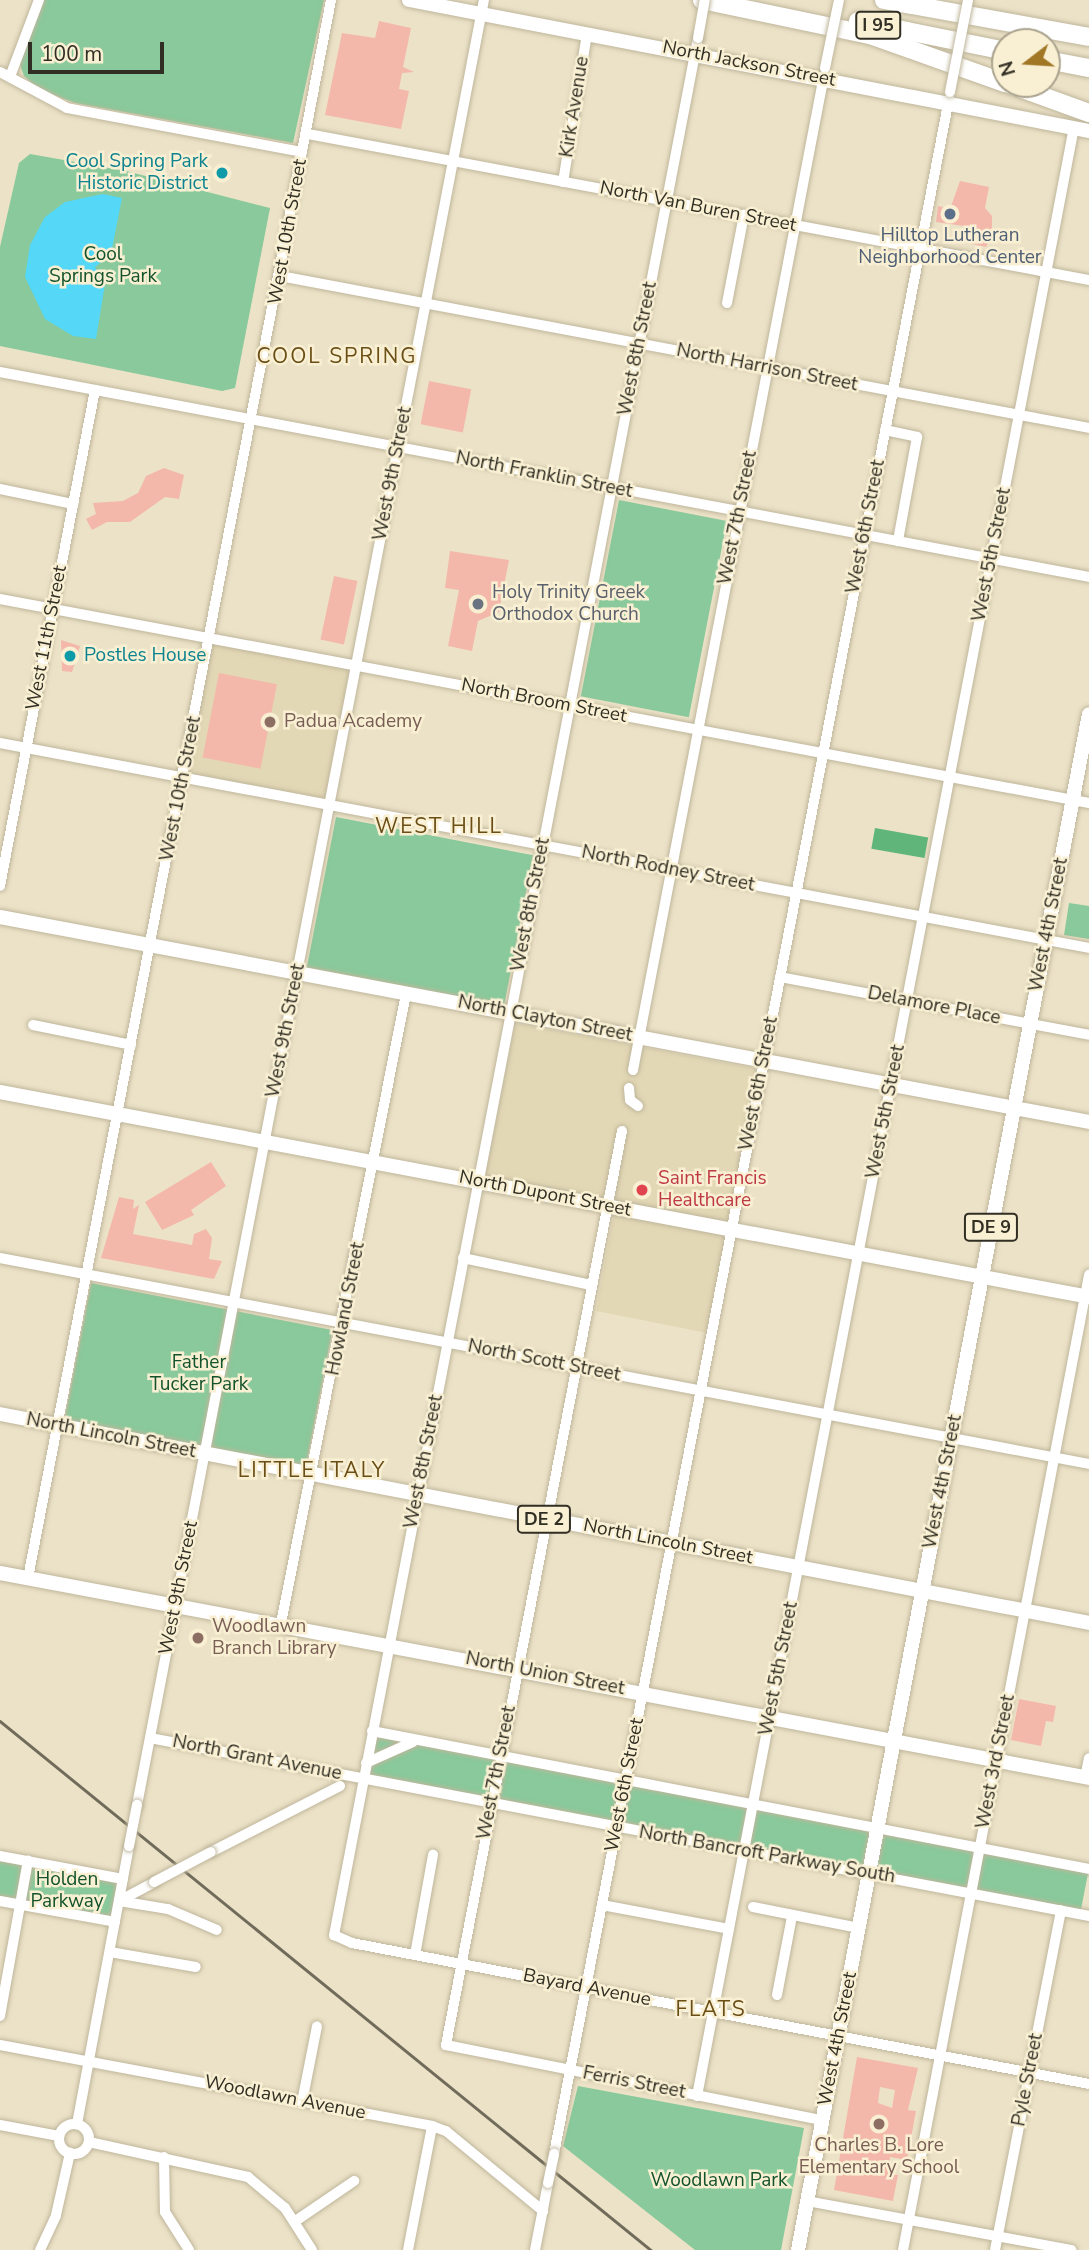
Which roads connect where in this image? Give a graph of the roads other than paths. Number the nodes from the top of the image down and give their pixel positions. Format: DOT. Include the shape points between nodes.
graph roads {
  1 [pos="39,0"];
  2 [pos="331,0"];
  3 [pos="409,0"];
  4 [pos="703,0"];
  5 [pos="751,0"];
  6 [pos="839,0"];
  7 [pos="884,0"];
  8 [pos="921,0"];
  9 [pos="968,0"];
  10 [pos="483,7"];
  11 [pos="1009,22"];
  12 [pos="587,33"];
  13 [pos="1089,37"];
  14 [pos="991,48"];
  15 [pos="694,54"];
  16 [pos="1061,63"];
  17 [pos="1089,68"];
  18 [pos="0,72"];
  19 [pos="824,73"];
  20 [pos="11,74"];
  21 [pos="991,77"];
  22 [pos="949,97"];
  23 [pos="1048,98"];
  24 [pos="1089,113"];
  25 [pos="1082,129"];
  26 [pos="308,134"];
  27 [pos="302,152"];
  28 [pos="453,161"];
  29 [pos="563,182"];
  30 [pos="667,201"];
  31 [pos="744,215"];
  32 [pos="795,225"];
  33 [pos="919,248"];
  34 [pos="1047,272"];
  35 [pos="280,276"];
  36 [pos="1089,280"];
  37 [pos="426,303"];
  38 [pos="727,303"];
  39 [pos="640,344"];
  40 [pos="767,368"];
  41 [pos="0,372"];
  42 [pos="95,390"];
  43 [pos="892,391"];
  44 [pos="1019,415"];
  45 [pos="252,420"];
  46 [pos="1089,428"];
  47 [pos="885,430"];
  48 [pos="398,447"];
  49 [pos="612,488"];
  50 [pos="0,489"];
  51 [pos="73,504"];
  52 [pos="740,512"];
  53 [pos="864,535"];
  54 [pos="898,541"];
  55 [pos="992,559"];
  56 [pos="1089,578"];
  57 [pos="0,599"];
  58 [pos="53,609"];
  59 [pos="210,639"];
  60 [pos="356,666"];
  61 [pos="570,706"];
  62 [pos="1089,714"];
  63 [pos="698,730"];
  64 [pos="0,743"];
  65 [pos="26,748"];
  66 [pos="822,753"];
  67 [pos="950,777"];
  68 [pos="183,778"];
  69 [pos="1073,800"];
  70 [pos="1089,803"];
  71 [pos="329,805"];
  72 [pos="543,846"];
  73 [pos="671,870"];
  74 [pos="0,886"];
  75 [pos="796,893"];
  76 [pos="0,917"];
  77 [pos="923,917"];
  78 [pos="1046,940"];
  79 [pos="151,946"];
  80 [pos="1089,948"];
  81 [pos="297,973"];
  82 [pos="780,977"];
  83 [pos="406,993"];
  84 [pos="907,1001"];
  85 [pos="511,1013"];
  86 [pos="1030,1024"];
  87 [pos="33,1025"];
  88 [pos="1089,1035"];
  89 [pos="639,1037"];
  90 [pos="131,1045"];
  91 [pos="764,1060"];
  92 [pos="633,1070"];
  93 [pos="891,1084"];
  94 [pos="629,1088"];
  95 [pos="0,1092"];
  96 [pos="638,1106"];
  97 [pos="1014,1108"];
  98 [pos="118,1114"];
  99 [pos="1089,1122"];
  100 [pos="622,1131"];
  101 [pos="265,1142"];
  102 [pos="374,1163"];
  103 [pos="478,1182"];
  104 [pos="606,1206"];
  105 [pos="731,1230"];
  106 [pos="858,1254"];
  107 [pos="0,1258"];
  108 [pos="463,1258"];
  109 [pos="87,1275"];
  110 [pos="1089,1275"];
  111 [pos="982,1277"];
  112 [pos="591,1284"];
  113 [pos="1087,1297"];
  114 [pos="234,1303"];
  115 [pos="343,1323"];
  116 [pos="447,1343"];
  117 [pos="575,1367"];
  118 [pos="700,1391"];
  119 [pos="0,1414"];
  120 [pos="827,1415"];
  121 [pos="58,1425"];
  122 [pos="951,1438"];
  123 [pos="205,1454"];
  124 [pos="1054,1458"];
  125 [pos="1089,1464"];
  126 [pos="313,1475"];
  127 [pos="418,1494"];
  128 [pos="546,1519"];
  129 [pos="671,1543"];
  130 [pos="798,1567"];
  131 [pos="0,1573"];
  132 [pos="28,1578"];
  133 [pos="922,1591"];
  134 [pos="176,1606"];
  135 [pos="1025,1611"];
  136 [pos="281,1623"];
  137 [pos="1089,1623"];
  138 [pos="389,1645"];
  139 [pos="517,1669"];
  140 [pos="642,1693"];
  141 [pos="769,1716"];
  142 [pos="372,1731"];
  143 [pos="150,1738"];
  144 [pos="894,1740"];
  145 [pos="414,1742"];
  146 [pos="501,1755"];
  147 [pos="1089,1758"];
  148 [pos="996,1760"];
  149 [pos="366,1763"];
  150 [pos="363,1778"];
  151 [pos="1087,1778"];
  152 [pos="626,1779"];
  153 [pos="340,1786"];
  154 [pos="492,1801"];
  155 [pos="753,1804"];
  156 [pos="617,1827"];
  157 [pos="877,1827"];
  158 [pos="979,1848"];
  159 [pos="744,1850"];
  160 [pos="433,1855"];
  161 [pos="0,1856"];
  162 [pos="29,1861"];
  163 [pos="1089,1869"];
  164 [pos="869,1873"];
  165 [pos="123,1879"];
  166 [pos="971,1891"];
  167 [pos="0,1901"];
  168 [pos="119,1901"];
  169 [pos="21,1905"];
  170 [pos="601,1905"];
  171 [pos="753,1907"];
  172 [pos="1061,1910"];
  173 [pos="792,1916"];
  174 [pos="1089,1916"];
  175 [pos="115,1922"];
  176 [pos="859,1928"];
  177 [pos="729,1929"];
  178 [pos="217,1930"];
  179 [pos="334,1935"];
  180 [pos="110,1952"];
  181 [pos="415,1955"];
  182 [pos="461,1964"];
  183 [pos="196,1967"];
  184 [pos="586,1987"];
  185 [pos="777,1995"];
  186 [pos="713,2012"];
  187 [pos="0,2016"];
  188 [pos="317,2026"];
  189 [pos="838,2036"];
  190 [pos="0,2045"];
  191 [pos="446,2045"];
  192 [pos="940,2055"];
  193 [pos="89,2062"];
  194 [pos="570,2071"];
  195 [pos="1030,2073"];
  196 [pos="1089,2084"];
  197 [pos="697,2096"];
  198 [pos="302,2102"];
  199 [pos="822,2120"];
  200 [pos="77,2124"];
  201 [pos="0,2125"];
  202 [pos="432,2126"];
  203 [pos="59,2136"];
  204 [pos="89,2143"];
  205 [pos="70,2153"];
  206 [pos="164,2157"];
  207 [pos="354,2181"];
  208 [pos="807,2200"];
  209 [pos="543,2211"];
  210 [pos="908,2220"];
  211 [pos="294,2221"];
  212 [pos="998,2236"];
  213 [pos="40,2250"];
  214 [pos="189,2250"];
  215 [pos="312,2250"];
  216 [pos="408,2250"];
  217 [pos="535,2250"];
  218 [pos="798,2250"];
  219 [pos="903,2250"];
  220 [pos="995,2250"];
  221 [pos="1071,2250"];
  1 -- 20 [label="street"];
  2 -- 26 [label="street, West 10th Street"];
  3 -- 10 [label="main road, North Jackson Street"];
  4 -- 15 [label="street, West 8th Street, bridge"];
  4 -- 21 [label="highway" via="870,35"];
  5 -- 14 [label="highway, I 95"];
  6 -- 19 [label="street, West 7th Street, bridge"];
  7 -- 11 [label="highway, I 95"];
  8 -- 11 [label="highway"];
  9 -- 22 [label="street, West 6th Street, bridge"];
  10 -- 12 [label="main road, North Jackson Street"];
  10 -- 28 [label="street, West 9th Street"];
  11 -- 13 [label="highway, I 95"];
  12 -- 15 [label="main road, North Jackson Street"];
  12 -- 29 [label="street, Kirk Avenue"];
  15 -- 19 [label="main road, North Jackson Street"];
  15 -- 30 [label="street, West 8th Street"];
  16 -- 17 [label="highway"];
  18 -- 20 [label="street"];
  19 -- 22 [label="main road, North Jackson Street"];
  19 -- 32 [label="street, West 7th Street"];
  20 -- 27 [label="street" via="67,108"];
  22 -- 25 [label="main road, North Jackson Street"];
  22 -- 33 [label="street, West 6th Street"];
  23 -- 24 [label="highway"];
  25 -- 34 [label="street, West 5th Street"];
  26 -- 27 [label="street, West 10th Street"];
  26 -- 28 [label="street, North Van Buren Street"];
  27 -- 35 [label="street, West 10th Street"];
  28 -- 29 [label="street, North Van Buren Street"];
  28 -- 37 [label="street, West 9th Street"];
  29 -- 30 [label="street, North Van Buren Street"];
  30 -- 31 [label="street, North Van Buren Street"];
  30 -- 39 [label="street, West 8th Street"];
  31 -- 32 [label="street, North Van Buren Street"];
  31 -- 38 [label="street"];
  32 -- 33 [label="street, North Van Buren Street"];
  32 -- 40 [label="street, West 7th Street"];
  33 -- 34 [label="street, North Van Buren Street"];
  33 -- 43 [label="street, West 6th Street"];
  34 -- 36 [label="street, North Van Buren Street"];
  34 -- 44 [label="street, West 5th Street"];
  35 -- 37 [label="street, North Harrison Street"];
  35 -- 45 [label="street, West 10th Street"];
  37 -- 39 [label="street, North Harrison Street"];
  37 -- 48 [label="street, West 9th Street"];
  39 -- 40 [label="street, North Harrison Street"];
  39 -- 49 [label="street, West 8th Street"];
  40 -- 43 [label="street, North Harrison Street"];
  40 -- 52 [label="street, West 7th Street"];
  41 -- 42 [label="street, North Franklin Street"];
  42 -- 45 [label="street, North Franklin Street"];
  42 -- 51 [label="street, West 11th Street"];
  43 -- 44 [label="street, North Harrison Street"];
  43 -- 47 [label="street, West 6th Street"];
  44 -- 46 [label="street, North Harrison Street"];
  44 -- 55 [label="street, West 5th Street"];
  45 -- 48 [label="street, North Franklin Street"];
  45 -- 59 [label="street, West 10th Street"];
  47 -- 53 [label="street, West 6th Street"];
  47 -- 54 [label="street" via="917,437"];
  48 -- 49 [label="street, North Franklin Street"];
  48 -- 60 [label="street, West 9th Street"];
  49 -- 52 [label="street, North Franklin Street"];
  49 -- 61 [label="street, West 8th Street"];
  50 -- 51 [label="street"];
  51 -- 58 [label="street, West 11th Street"];
  52 -- 53 [label="street, North Franklin Street"];
  52 -- 63 [label="street, West 7th Street"];
  53 -- 54 [label="street, North Franklin Street"];
  53 -- 66 [label="street, West 6th Street"];
  54 -- 55 [label="street, North Franklin Street"];
  55 -- 56 [label="street, North Franklin Street"];
  55 -- 67 [label="street, West 5th Street"];
  57 -- 58 [label="street, North Broom Street"];
  58 -- 59 [label="street, North Broom Street"];
  58 -- 65 [label="street, West 11th Street"];
  59 -- 60 [label="street, North Broom Street"];
  59 -- 68 [label="street, West 10th Street"];
  60 -- 61 [label="street, North Broom Street"];
  60 -- 71 [label="street, West 9th Street"];
  61 -- 63 [label="street, North Broom Street"];
  61 -- 72 [label="street, West 8th Street"];
  62 -- 69 [label="main road, West 4th Street / DE 9"];
  63 -- 66 [label="street, North Broom Street"];
  63 -- 73 [label="street, West 7th Street"];
  64 -- 65 [label="street, North Rodney Street"];
  65 -- 68 [label="street, North Rodney Street"];
  65 -- 74 [label="street, West 11th Street"];
  66 -- 67 [label="street, North Broom Street"];
  66 -- 75 [label="street, West 6th Street"];
  67 -- 69 [label="street, North Broom Street"];
  67 -- 77 [label="street, West 5th Street"];
  68 -- 71 [label="street, North Rodney Street"];
  68 -- 79 [label="street, West 10th Street"];
  69 -- 70 [label="street, North Broom Street"];
  69 -- 78 [label="main road, West 4th Street / DE 9"];
  71 -- 72 [label="street, North Rodney Street"];
  71 -- 81 [label="street, West 9th Street"];
  72 -- 73 [label="street, North Rodney Street"];
  72 -- 85 [label="street, West 8th Street"];
  73 -- 75 [label="street, North Rodney Street"];
  73 -- 89 [label="street, West 7th Street"];
  75 -- 77 [label="street, North Rodney Street"];
  75 -- 82 [label="street, West 6th Street"];
  76 -- 79 [label="main road, North Clayton Street"];
  77 -- 78 [label="street, North Rodney Street"];
  77 -- 84 [label="street, West 5th Street"];
  78 -- 80 [label="street, North Rodney Street"];
  78 -- 86 [label="main road, West 4th Street / DE 9"];
  79 -- 81 [label="main road, North Clayton Street"];
  79 -- 90 [label="street, West 10th Street"];
  81 -- 83 [label="main road, North Clayton Street"];
  81 -- 101 [label="street, West 9th Street"];
  82 -- 84 [label="street, Delamore Place"];
  82 -- 91 [label="street, West 6th Street"];
  83 -- 85 [label="main road, North Clayton Street"];
  83 -- 102 [label="street, Howland Street"];
  84 -- 86 [label="street, Delamore Place"];
  84 -- 93 [label="street, West 5th Street"];
  85 -- 89 [label="main road, North Clayton Street"];
  85 -- 103 [label="street, West 8th Street"];
  86 -- 88 [label="street, Delamore Place"];
  86 -- 97 [label="main road, West 4th Street / DE 9"];
  87 -- 90 [label="street"];
  89 -- 91 [label="main road, North Clayton Street"];
  89 -- 92 [label="street, West 7th Street"];
  90 -- 98 [label="street, West 10th Street"];
  91 -- 93 [label="main road, North Clayton Street"];
  91 -- 105 [label="street, West 6th Street"];
  93 -- 97 [label="main road, North Clayton Street"];
  93 -- 106 [label="street, West 5th Street"];
  94 -- 96 [label="street" via="630,1100"];
  95 -- 98 [label="main road, North Dupont Street"];
  97 -- 99 [label="main road, North Clayton Street"];
  97 -- 111 [label="main road, West 4th Street / DE 9"];
  98 -- 101 [label="main road, North Dupont Street"];
  98 -- 109 [label="street, West 10th Street"];
  100 -- 104 [label="street, West 7th Street"];
  101 -- 102 [label="main road, North Dupont Street"];
  101 -- 114 [label="street, West 9th Street"];
  102 -- 103 [label="main road, North Dupont Street"];
  102 -- 115 [label="street, Howland Street"];
  103 -- 104 [label="main road, North Dupont Street"];
  103 -- 108 [label="street, West 8th Street"];
  104 -- 105 [label="main road, North Dupont Street"];
  104 -- 112 [label="street, West 7th Street"];
  105 -- 106 [label="main road, North Dupont Street"];
  105 -- 118 [label="street, West 6th Street"];
  106 -- 111 [label="main road, North Dupont Street"];
  106 -- 120 [label="street, West 5th Street"];
  107 -- 109 [label="street, North Scott Street"];
  108 -- 112 [label="street"];
  108 -- 116 [label="street, West 8th Street"];
  109 -- 114 [label="street, North Scott Street"];
  109 -- 121 [label="street, West 10th Street"];
  110 -- 113 [label="street, West 3rd Street"];
  111 -- 113 [label="main road, North Dupont Street"];
  111 -- 122 [label="main road, West 4th Street / DE 9"];
  112 -- 117 [label="street, West 7th Street"];
  113 -- 124 [label="street, West 3rd Street"];
  114 -- 115 [label="street, North Scott Street"];
  114 -- 123 [label="street, West 9th Street"];
  115 -- 116 [label="street, North Scott Street"];
  115 -- 126 [label="street, Howland Street"];
  116 -- 117 [label="street, North Scott Street"];
  116 -- 127 [label="street, West 8th Street"];
  117 -- 118 [label="street, North Scott Street"];
  117 -- 128 [label="street, West 7th Street"];
  118 -- 120 [label="street, North Scott Street"];
  118 -- 129 [label="street, West 6th Street"];
  119 -- 121 [label="main road, North Lincoln Street / DE 2"];
  120 -- 122 [label="street, North Scott Street"];
  120 -- 130 [label="street, West 5th Street"];
  121 -- 123 [label="main road, North Lincoln Street / DE 2"];
  121 -- 132 [label="street, West 10th Street"];
  122 -- 124 [label="street, North Scott Street"];
  122 -- 133 [label="main road, West 4th Street / DE 9"];
  123 -- 126 [label="main road, North Lincoln Street / DE 2"];
  123 -- 134 [label="street, West 9th Street"];
  124 -- 125 [label="street, North Scott Street"];
  124 -- 135 [label="street, West 3rd Street"];
  126 -- 127 [label="main road, North Lincoln Street / DE 2"];
  126 -- 136 [label="street, Howland Street"];
  127 -- 128 [label="main road, North Lincoln Street / DE 2"];
  127 -- 138 [label="street, West 8th Street"];
  128 -- 129 [label="main road, North Lincoln Street / DE 2"];
  128 -- 139 [label="street, West 7th Street"];
  129 -- 130 [label="main road, North Lincoln Street / DE 2"];
  129 -- 140 [label="street, West 6th Street"];
  130 -- 133 [label="main road, North Lincoln Street / DE 2"];
  130 -- 141 [label="street, West 5th Street"];
  131 -- 132 [label="main road, North Union Street"];
  132 -- 134 [label="main road, North Union Street"];
  133 -- 135 [label="main road, North Lincoln Street / DE 2"];
  133 -- 144 [label="main road, West 4th Street / DE 9"];
  134 -- 136 [label="main road, North Union Street"];
  134 -- 143 [label="street, West 9th Street"];
  135 -- 137 [label="main road, North Lincoln Street / DE 2"];
  135 -- 148 [label="street, West 3rd Street"];
  136 -- 138 [label="main road, North Union Street"];
  138 -- 139 [label="main road, North Union Street"];
  138 -- 142 [label="street, West 8th Street"];
  139 -- 140 [label="main road, North Union Street"];
  139 -- 146 [label="street, West 7th Street"];
  140 -- 141 [label="main road, North Union Street"];
  140 -- 152 [label="street, West 6th Street"];
  141 -- 144 [label="main road, North Union Street"];
  141 -- 155 [label="street, West 5th Street"];
  142 -- 145 [label="street"];
  142 -- 149 [label="street, West 8th Street"];
  143 -- 150 [label="street, North Grant Avenue"];
  143 -- 165 [label="street, West 9th Street, bridge"];
  144 -- 148 [label="main road, North Union Street"];
  144 -- 157 [label="main road, West 4th Street"];
  145 -- 146 [label="street"];
  145 -- 149 [label="street"];
  146 -- 152 [label="street"];
  146 -- 154 [label="street, West 7th Street"];
  147 -- 151 [label="street"];
  148 -- 151 [label="main road, North Union Street"];
  148 -- 158 [label="street, West 3rd Street"];
  149 -- 150 [label="street, West 8th Street"];
  150 -- 154 [label="street, North Bancroft Parkway South"];
  150 -- 179 [label="street, West 8th Street"];
  152 -- 155 [label="street"];
  152 -- 156 [label="street, West 6th Street"];
  153 -- 168 [label="street, bridge"];
  154 -- 156 [label="street, North Bancroft Parkway South"];
  154 -- 182 [label="street, West 7th Street"];
  155 -- 157 [label="street"];
  155 -- 159 [label="street, West 5th Street"];
  156 -- 159 [label="street, North Bancroft Parkway South"];
  156 -- 170 [label="street, West 6th Street"];
  157 -- 158 [label="street"];
  157 -- 164 [label="main road, West 4th Street"];
  158 -- 163 [label="street"];
  158 -- 166 [label="street, West 3rd Street"];
  159 -- 164 [label="street, North Bancroft Parkway South"];
  159 -- 177 [label="street, West 5th Street"];
  160 -- 181 [label="street"];
  161 -- 162 [label="street"];
  162 -- 165 [label="street"];
  162 -- 169 [label="street"];
  164 -- 166 [label="street, North Bancroft Parkway South"];
  164 -- 176 [label="main road, West 4th Street"];
  165 -- 168 [label="street, West 9th Street"];
  166 -- 172 [label="street, North Bancroft Parkway South"];
  166 -- 192 [label="street, West 3rd Street"];
  167 -- 169 [label="street"];
  168 -- 175 [label="street, West 9th Street"];
  168 -- 178 [label="street" via="168,1909"];
  169 -- 175 [label="street"];
  169 -- 187 [label="street"];
  170 -- 177 [label="street"];
  170 -- 184 [label="street, West 6th Street"];
  171 -- 173 [label="street"];
  172 -- 174 [label="street, North Bancroft Parkway South"];
  172 -- 195 [label="street, Pyle Street"];
  173 -- 176 [label="street"];
  173 -- 185 [label="street"];
  175 -- 180 [label="street, West 9th Street"];
  176 -- 189 [label="main road, West 4th Street"];
  177 -- 186 [label="street, West 5th Street"];
  179 -- 181 [label="street, Bayard Avenue"];
  180 -- 183 [label="street"];
  180 -- 193 [label="street, West 9th Street"];
  181 -- 182 [label="street, Bayard Avenue"];
  182 -- 184 [label="street, Bayard Avenue"];
  182 -- 191 [label="street, West 7th Street"];
  184 -- 186 [label="street, Bayard Avenue"];
  184 -- 194 [label="street, West 6th Street"];
  186 -- 189 [label="street, Bayard Avenue"];
  186 -- 197 [label="street, West 5th Street"];
  188 -- 198 [label="street"];
  189 -- 192 [label="street, Bayard Avenue"];
  189 -- 199 [label="main road, West 4th Street"];
  190 -- 193 [label="street, Woodlawn Avenue"];
  191 -- 194 [label="street, Ferris Street"];
  192 -- 195 [label="street, Bayard Avenue"];
  192 -- 210 [label="street, West 3rd Street"];
  193 -- 198 [label="street, Woodlawn Avenue"];
  193 -- 200 [label="street, West 9th Street"];
  194 -- 197 [label="street, Ferris Street"];
  194 -- 209 [label="street, West 6th Street, bridge"];
  195 -- 196 [label="street, Bayard Avenue"];
  195 -- 212 [label="street, Pyle Street"];
  197 -- 199 [label="street, Ferris Street"];
  198 -- 202 [label="street, Woodlawn Avenue"];
  199 -- 208 [label="main road, West 4th Street"];
  200 -- 203 [label="street" via="66,2126"];
  200 -- 204 [label="street" via="87,2131"];
  201 -- 203 [label="street"];
  202 -- 209 [label="street, Woodlawn Avenue" via="446,2131"];
  202 -- 216 [label="street"];
  203 -- 205 [label="street"];
  204 -- 205 [label="street" via="81,2152"];
  204 -- 206 [label="street"];
  205 -- 213 [label="street" via="56,2215"];
  206 -- 211 [label="street" via="248,2176"];
  206 -- 214 [label="street" via="164,2212"];
  207 -- 211 [label="street"];
  208 -- 210 [label="street"];
  208 -- 218 [label="main road, West 4th Street"];
  209 -- 217 [label="street, West 6th Street"];
  210 -- 212 [label="street"];
  210 -- 219 [label="street, West 3rd Street"];
  211 -- 215 [label="street"];
  212 -- 220 [label="street, Pyle Street"];
  212 -- 221 [label="street"];
}
